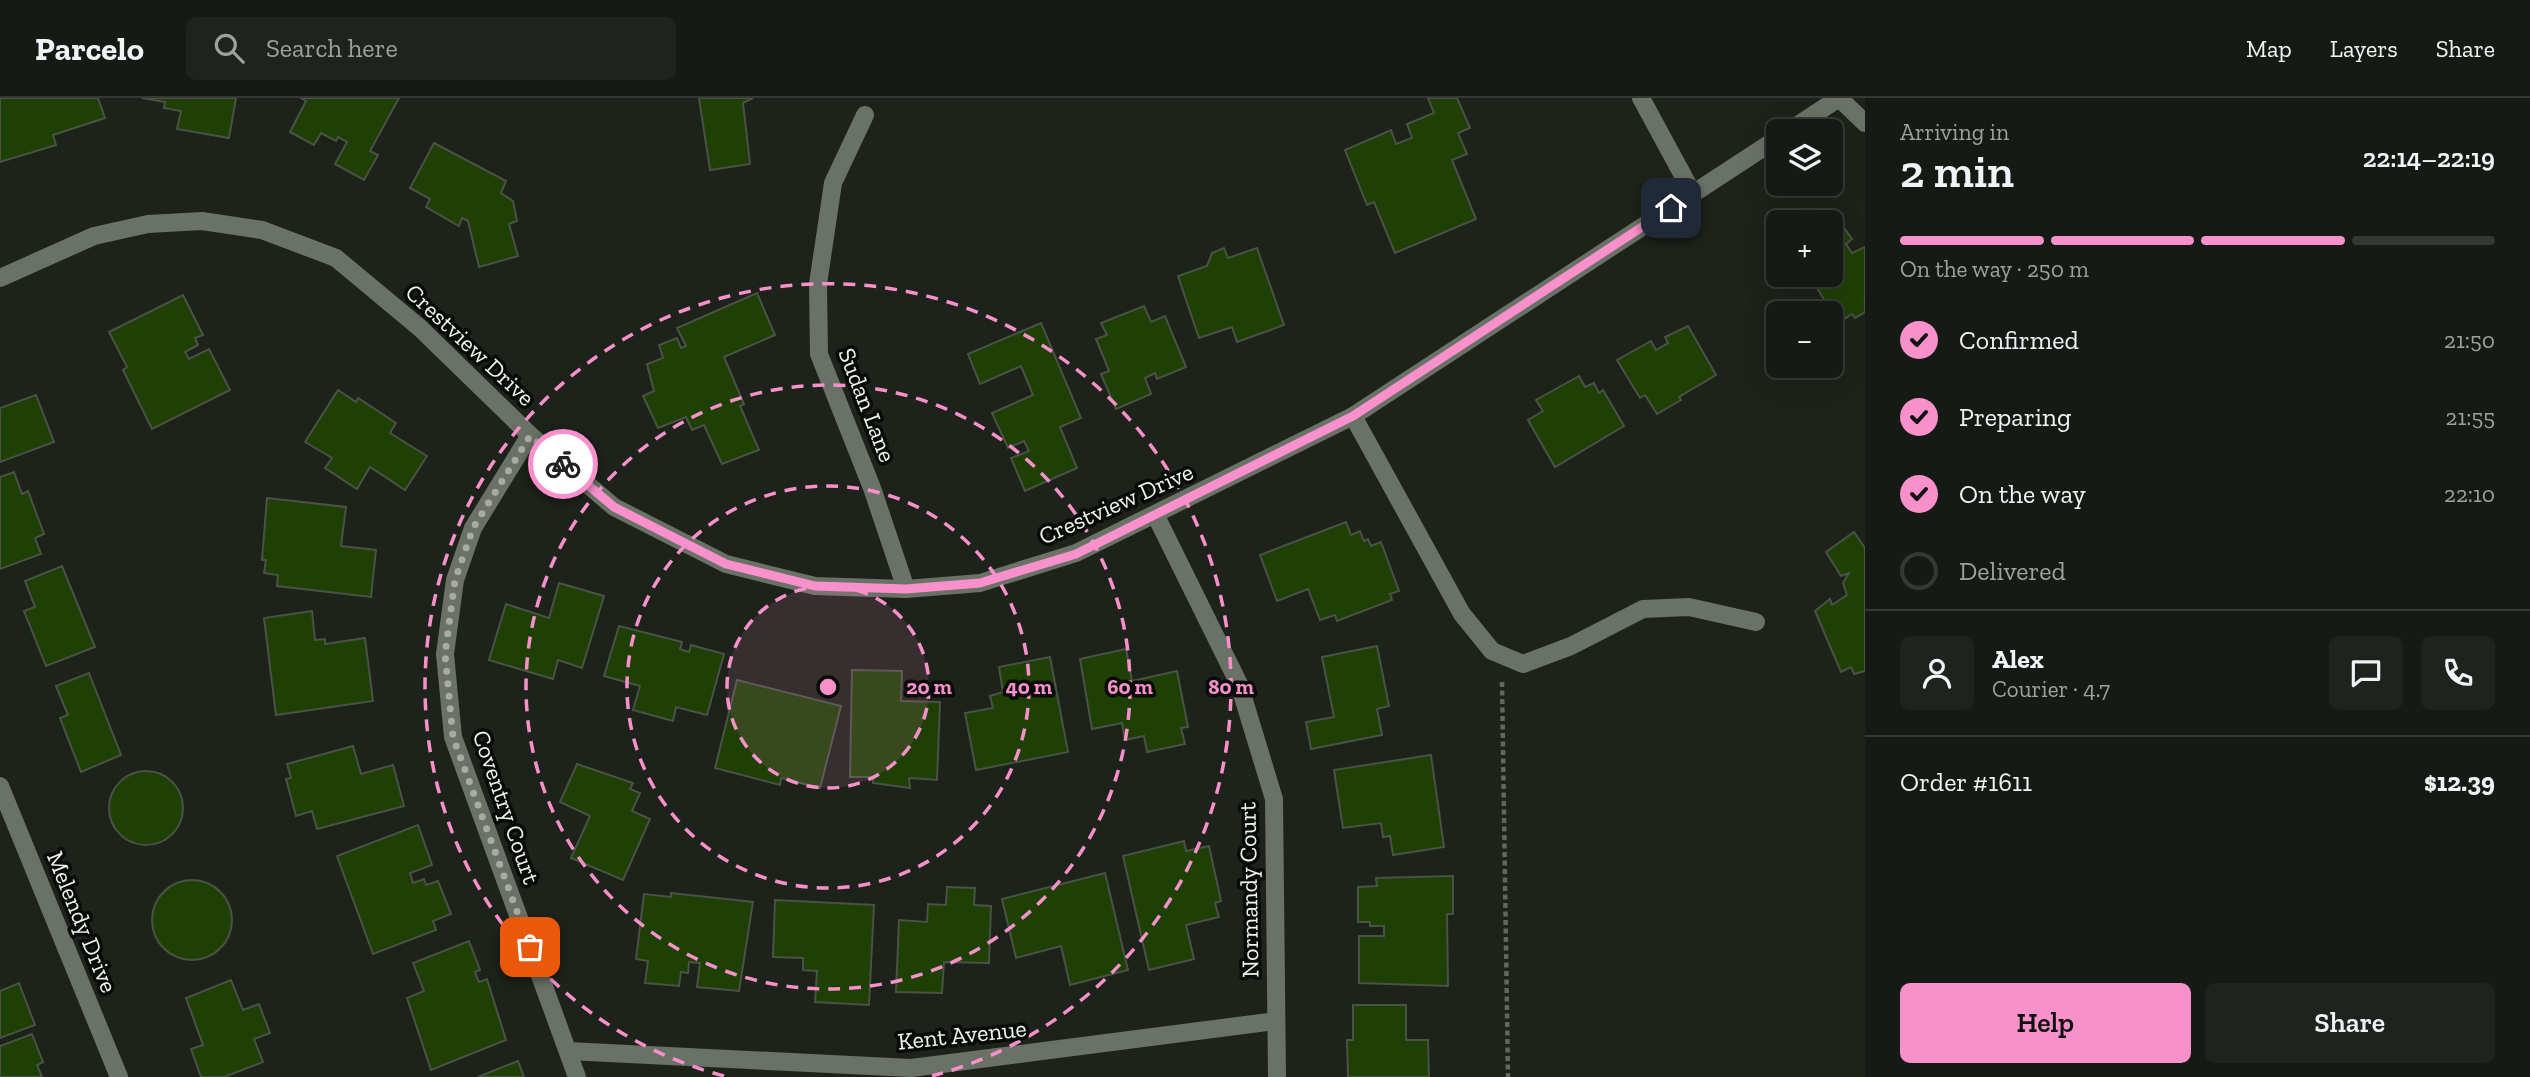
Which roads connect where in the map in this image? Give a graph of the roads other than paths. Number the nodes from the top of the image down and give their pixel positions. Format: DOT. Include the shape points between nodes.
graph roads {
  1 [pos="1641,98"];
  2 [pos="1839,98"];
  3 [pos="865,115"];
  4 [pos="1807,119"];
  5 [pos="1865,123"];
  6 [pos="1766,146"];
  7 [pos="1693,194"];
  8 [pos="0,278"];
  9 [pos="1353,416"];
  10 [pos="530,436"];
  11 [pos="1156,516"];
  12 [pos="906,589"];
  13 [pos="1756,622"];
  14 [pos="0,786"];
  15 [pos="1276,1021"];
  16 [pos="568,1052"];
  17 [pos="119,1077"];
  18 [pos="577,1077"];
  19 [pos="1277,1077"];
  1 -- 7 [label="street"];
  2 -- 4 [label="street"];
  2 -- 5 [label="street"];
  3 -- 12 [label="street, Sudan Lane" via="833,183 818,284 819,354 873,488"];
  6 -- 7 [label="street, Crestview Drive"];
  7 -- 9 [label="street, Crestview Drive"];
  8 -- 10 [label="street, Crestview Drive" via="94,236 148,224 201,221 262,230 336,258 420,328"];
  9 -- 11 [label="street, Crestview Drive"];
  9 -- 13 [label="street" via="1462,614 1492,651 1523,664 1571,646 1643,609 1689,607"];
  10 -- 12 [label="street, Crestview Drive" via="614,507 726,564 815,586"];
  10 -- 16 [label="street, Coventry Court" via="473,528 455,580 445,654 453,737"];
  11 -- 12 [label="street, Crestview Drive" via="1076,554 980,583"];
  11 -- 15 [label="street, Normandy Court" via="1240,684 1274,799"];
  14 -- 17 [label="street, Melendy Drive"];
  15 -- 16 [label="street, Kent Avenue" via="911,1068"];
  15 -- 19 [label="street, Normandy Court"];
  16 -- 18 [label="street, Coventry Court"];
}
